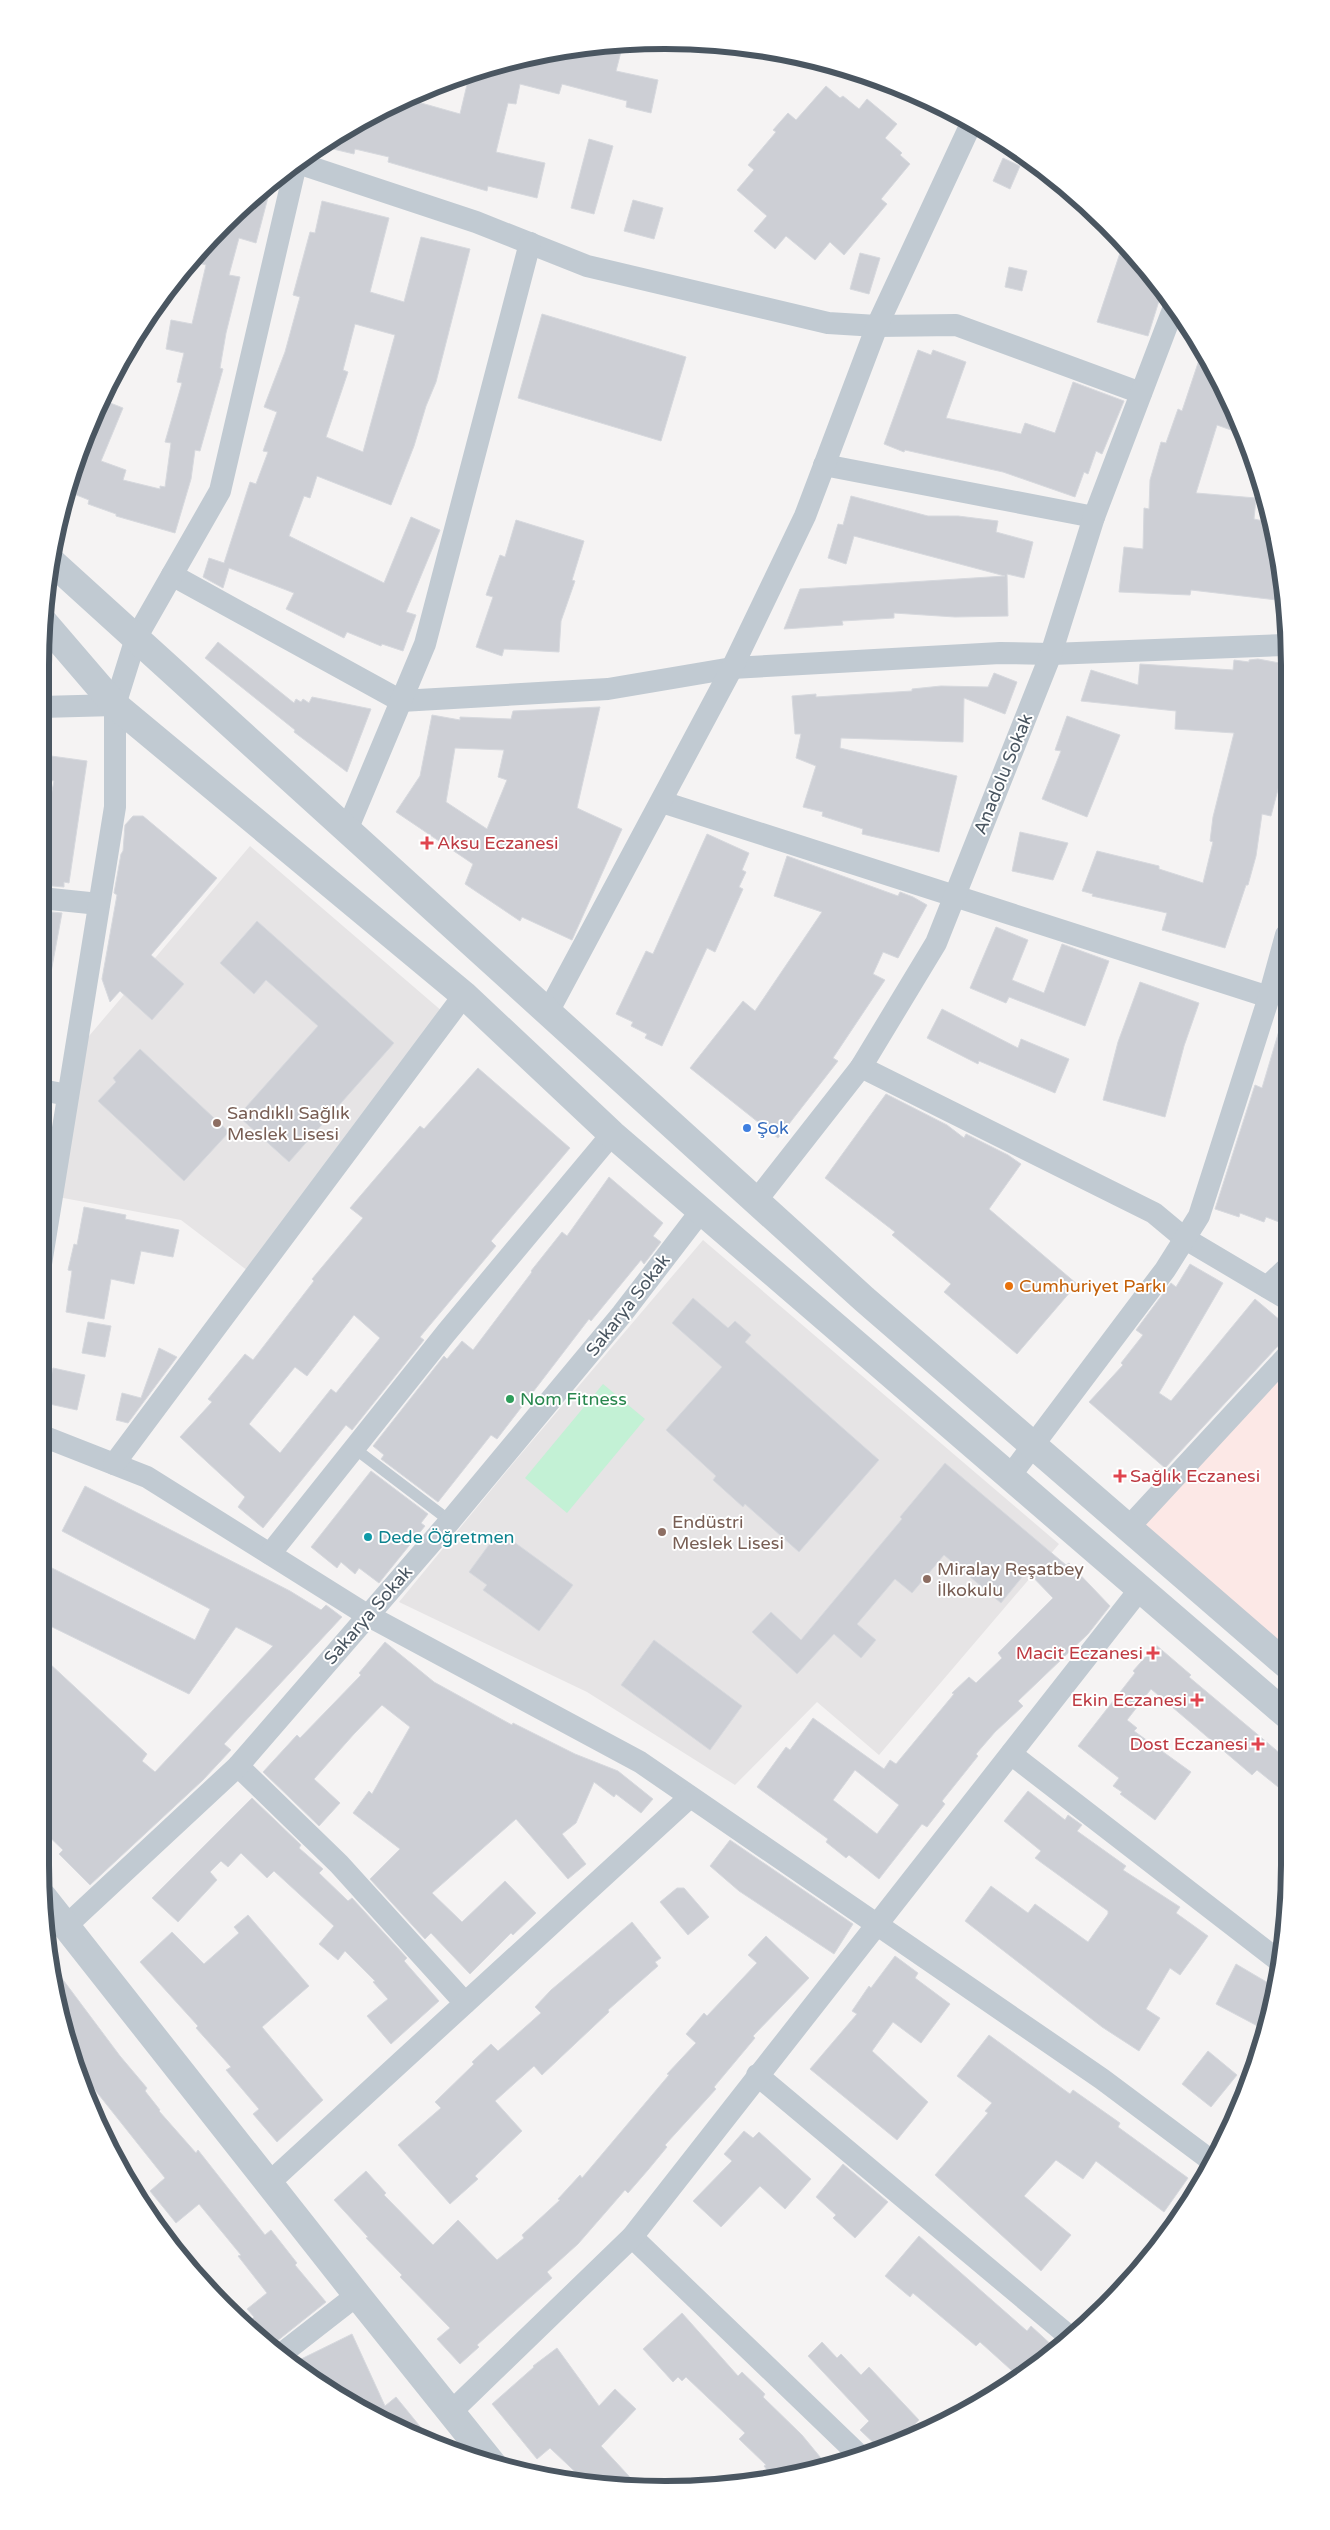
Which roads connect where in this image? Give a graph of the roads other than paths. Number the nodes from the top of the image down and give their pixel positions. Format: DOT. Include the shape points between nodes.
graph roads {
  1 [pos="969,129"];
  2 [pos="304,166"];
  3 [pos="295,173"];
  4 [pos="530,243"];
  5 [pos="1171,315"];
  6 [pos="877,326"];
  7 [pos="1141,393"];
  8 [pos="824,465"];
  9 [pos="1094,517"];
  10 [pos="57,567"];
  11 [pos="172,575"];
  12 [pos="50,629"];
  13 [pos="136,638"];
  14 [pos="1281,645"];
  15 [pos="1051,654"];
  16 [pos="732,668"];
  17 [pos="401,701"];
  18 [pos="115,705"];
  19 [pos="49,707"];
  20 [pos="662,802"];
  21 [pos="347,830"];
  22 [pos="954,895"];
  23 [pos="49,899"];
  24 [pos="99,904"];
  25 [pos="1281,953"];
  26 [pos="464,995"];
  27 [pos="1269,997"];
  28 [pos="548,1012"];
  29 [pos="861,1068"];
  30 [pos="49,1091"];
  31 [pos="68,1095"];
  32 [pos="612,1134"];
  33 [pos="756,1201"];
  34 [pos="702,1211"];
  35 [pos="49,1214"];
  36 [pos="1184,1238"];
  37 [pos="1281,1274"];
  38 [pos="1267,1287"];
  39 [pos="1281,1295"];
  40 [pos="1281,1362"];
  41 [pos="49,1439"];
  42 [pos="1034,1446"];
  43 [pos="354,1448"];
  44 [pos="114,1464"];
  45 [pos="1010,1476"];
  46 [pos="450,1521"];
  47 [pos="1128,1528"];
  48 [pos="270,1554"];
  49 [pos="1140,1589"];
  50 [pos="367,1615"];
  51 [pos="1281,1660"];
  52 [pos="1281,1710"];
  53 [pos="1010,1754"];
  54 [pos="238,1766"];
  55 [pos="690,1796"];
  56 [pos="50,1906"];
  57 [pos="877,1925"];
  58 [pos="66,1926"];
  59 [pos="1274,1956"];
  60 [pos="465,2003"];
  61 [pos="757,2075"];
  62 [pos="1207,2158"];
  63 [pos="270,2182"];
  64 [pos="632,2237"];
  65 [pos="357,2295"];
  66 [pos="1065,2333"];
  67 [pos="286,2350"];
  68 [pos="451,2412"];
  69 [pos="855,2451"];
  70 [pos="484,2454"];
  1 -- 6 [label="street"];
  2 -- 4 [label="street" via="476,222"];
  3 -- 11 [label="street" via="220,491"];
  4 -- 6 [label="street" via="587,266 828,323"];
  4 -- 17 [label="street" via="425,644"];
  5 -- 7 [label="street, Anadolu Sokak"];
  6 -- 7 [label="street" via="956,325"];
  6 -- 8 [label="street"];
  7 -- 9 [label="street, Anadolu Sokak"];
  8 -- 9 [label="street"];
  8 -- 16 [label="street" via="805,516"];
  9 -- 15 [label="street, Anadolu Sokak"];
  10 -- 13 [label="street"];
  11 -- 13 [label="street"];
  11 -- 17 [label="street"];
  12 -- 18 [label="street"];
  13 -- 18 [label="street"];
  13 -- 21 [label="street"];
  14 -- 15 [label="street"];
  15 -- 16 [label="street" via="1000,653"];
  15 -- 22 [label="street, Anadolu Sokak"];
  16 -- 17 [label="street" via="608,689"];
  16 -- 20 [label="street"];
  17 -- 21 [label="street"];
  18 -- 19 [label="street"];
  18 -- 24 [label="street" via="115,807"];
  18 -- 26 [label="street"];
  20 -- 22 [label="street"];
  20 -- 28 [label="street"];
  21 -- 28 [label="street"];
  22 -- 27 [label="street"];
  22 -- 29 [label="street, Anadolu Sokak" via="936,943"];
  23 -- 24 [label="street"];
  24 -- 31 [label="street"];
  25 -- 27 [label="street"];
  26 -- 32 [label="street"];
  26 -- 44 [label="street"];
  27 -- 36 [label="street" via="1199,1216"];
  28 -- 33 [label="street"];
  29 -- 33 [label="street, Anadolu Sokak"];
  29 -- 36 [label="street" via="1154,1213"];
  30 -- 31 [label="street"];
  31 -- 35 [label="street"];
  32 -- 34 [label="street"];
  32 -- 43 [label="street"];
  33 -- 42 [label="street"];
  34 -- 45 [label="street"];
  34 -- 46 [label="street, Sakarya Sokak" via="622,1314"];
  36 -- 38 [label="street"];
  36 -- 42 [label="street" via="1165,1270"];
  37 -- 38 [label="street"];
  38 -- 39 [label="street"];
  40 -- 47 [label="street"];
  41 -- 44 [label="street"];
  42 -- 45 [label="street"];
  42 -- 47 [label="street"];
  43 -- 46 [label="lane"];
  43 -- 48 [label="street"];
  44 -- 48 [label="street" via="147,1477"];
  45 -- 49 [label="street"];
  46 -- 50 [label="street, Sakarya Sokak"];
  47 -- 51 [label="street"];
  48 -- 50 [label="street"];
  49 -- 52 [label="street"];
  49 -- 53 [label="street"];
  50 -- 54 [label="street, Sakarya Sokak"];
  50 -- 55 [label="street" via="640,1762"];
  53 -- 57 [label="street"];
  53 -- 59 [label="street"];
  54 -- 58 [label="street, Sakarya Sokak"];
  54 -- 60 [label="street" via="339,1864"];
  55 -- 57 [label="street"];
  55 -- 60 [label="street"];
  56 -- 58 [label="street"];
  57 -- 61 [label="street"];
  57 -- 62 [label="street" via="1102,2079"];
  58 -- 63 [label="street"];
  60 -- 63 [label="street"];
  61 -- 64 [label="street"];
  61 -- 66 [label="street"];
  63 -- 65 [label="street"];
  64 -- 68 [label="street"];
  64 -- 69 [label="street"];
  65 -- 67 [label="street"];
  65 -- 68 [label="street"];
  68 -- 70 [label="street"];
}
